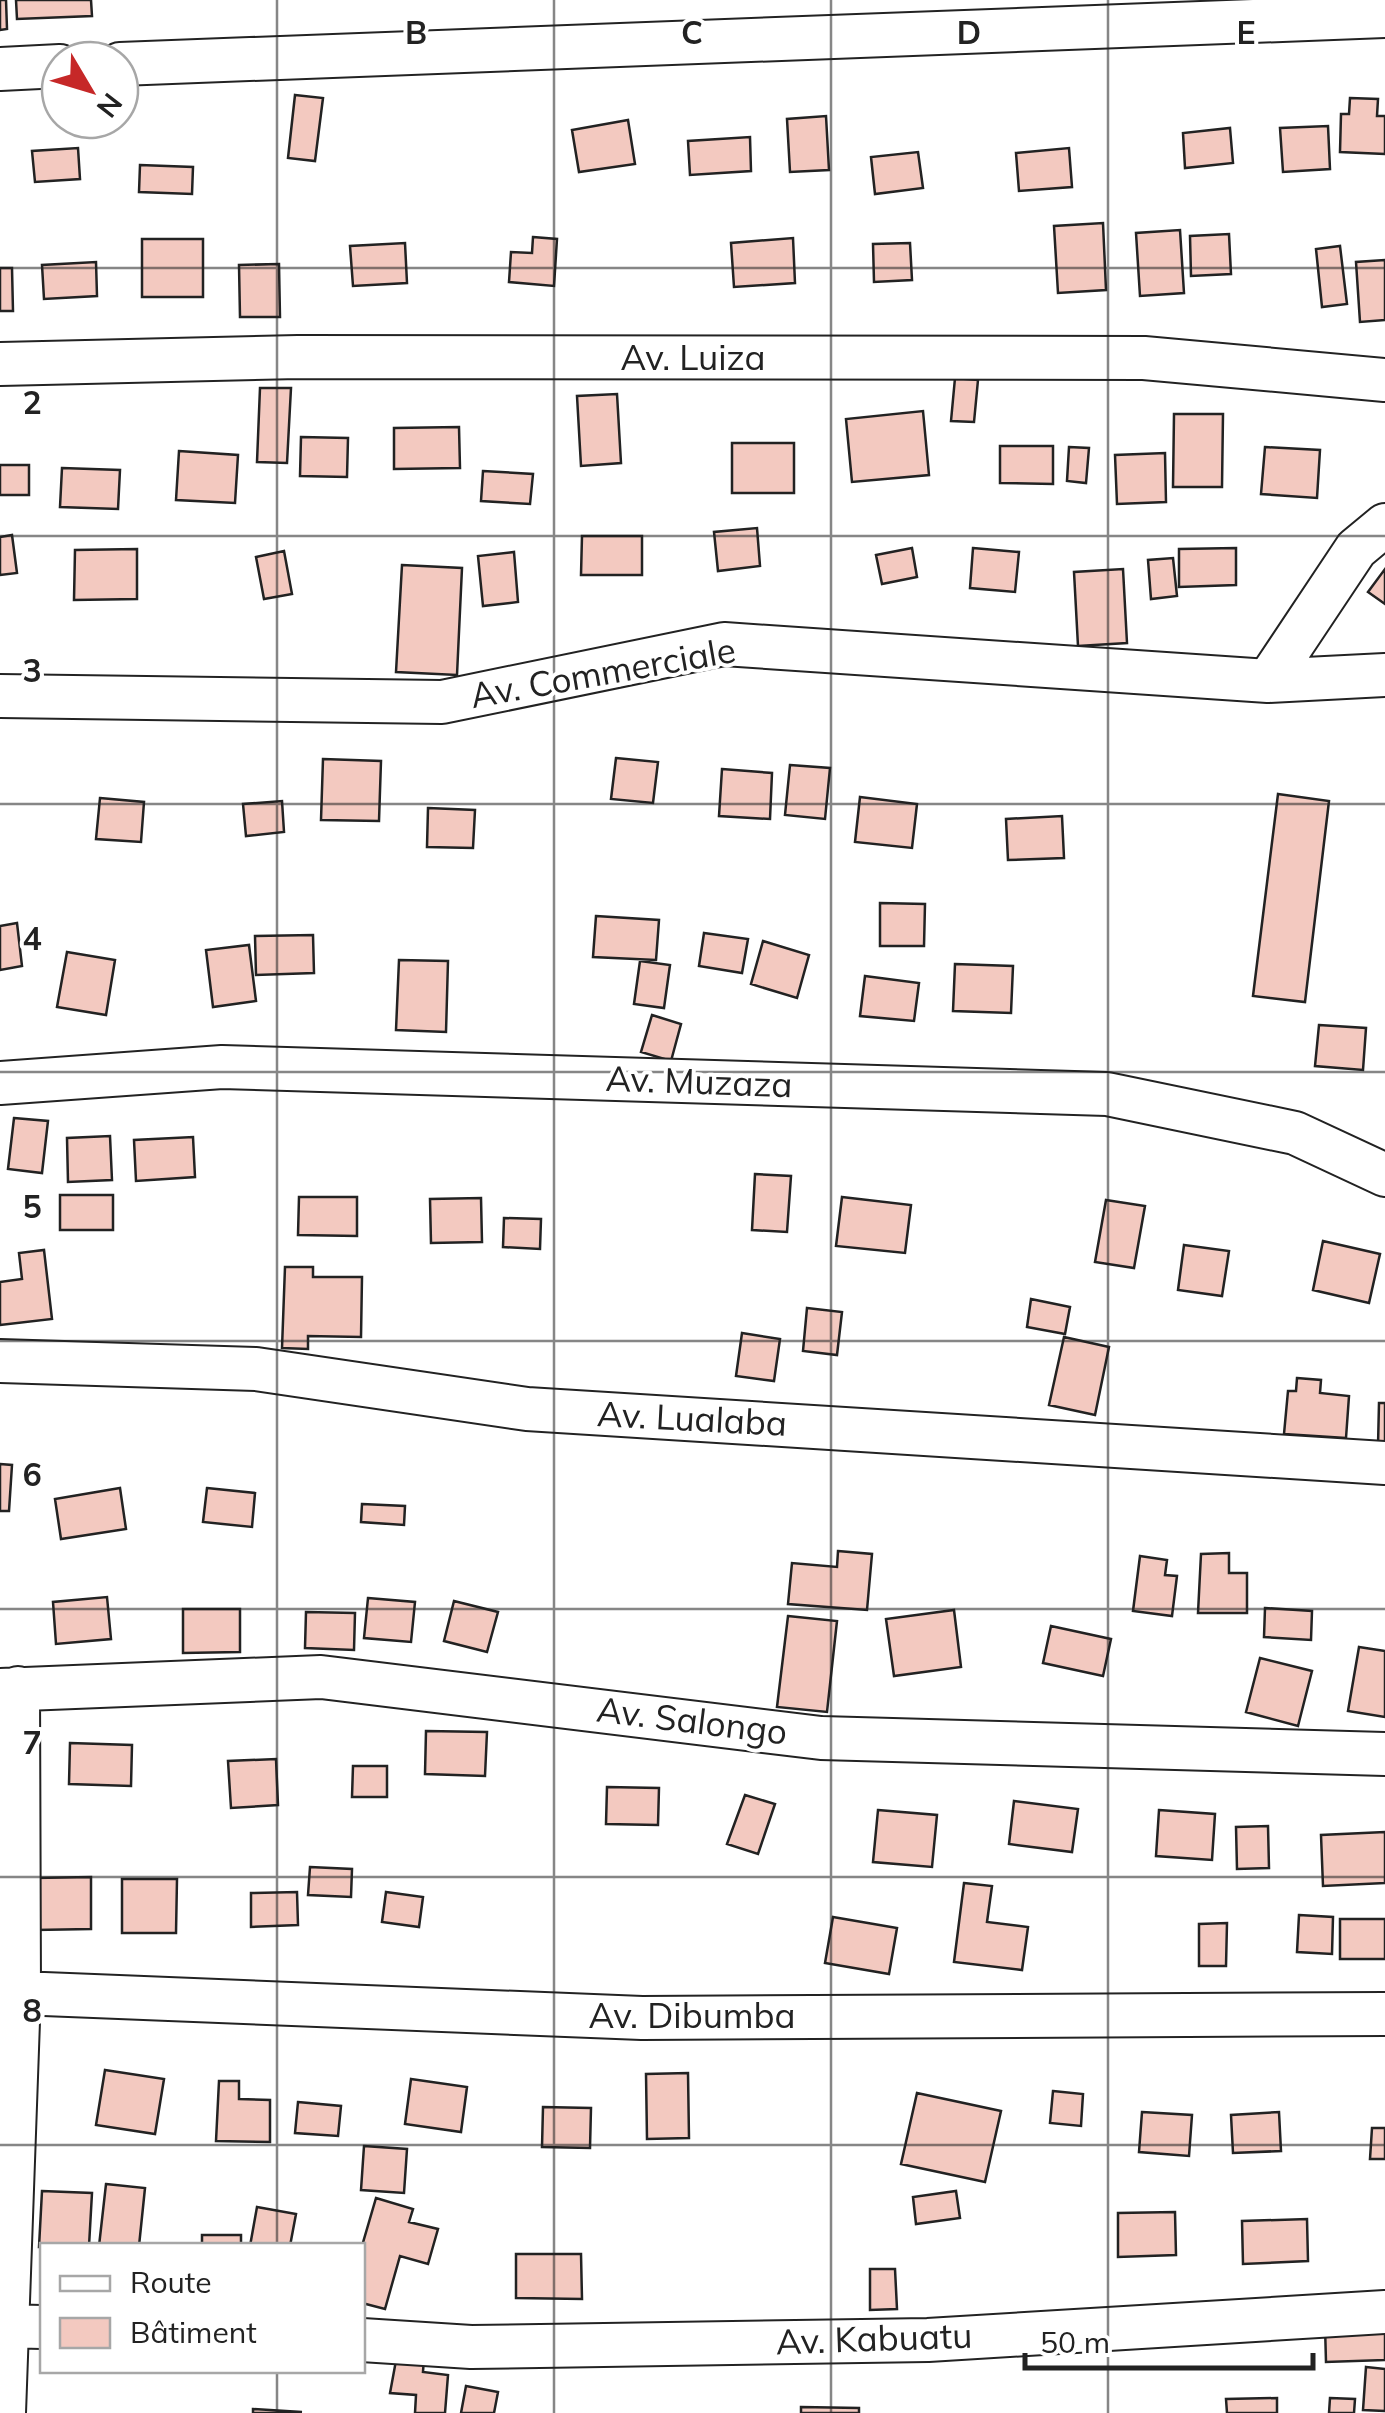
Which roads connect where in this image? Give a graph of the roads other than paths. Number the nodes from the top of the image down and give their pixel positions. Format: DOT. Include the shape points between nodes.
graph roads {
  1 [pos="1385,16"];
  2 [pos="140,63"];
  3 [pos="40,67"];
  4 [pos="0,69"];
  5 [pos="0,364"];
  6 [pos="1385,380"];
  7 [pos="1385,525"];
  8 [pos="1385,674"];
  9 [pos="1268,681"];
  10 [pos="0,696"];
  11 [pos="0,1083"];
  12 [pos="1385,1175"];
  13 [pos="0,1361"];
  14 [pos="1385,1463"];
  15 [pos="9,1689"];
  16 [pos="1385,1754"];
  17 [pos="10,1996"];
  18 [pos="1385,2014"];
  19 [pos="1385,2312"];
  20 [pos="16,2326"];
  21 [pos="365,2340"];
  22 [pos="4,2413"];
  1 -- 2 [label="street"];
  3 -- 4 [label="street"];
  5 -- 6 [label="street, Av. Luiza" via="1144,358"];
  7 -- 9 [label="street" via="1356,550"];
  8 -- 9 [label="street, Av. Commerciale"];
  9 -- 10 [label="street, Av. Commerciale" via="724,644 442,702"];
  11 -- 12 [label="street, Av. Muzaza" via="222,1067 1107,1094 1295,1134"];
  13 -- 14 [label="street, Av. Lualaba" via="256,1369 527,1409"];
  15 -- 16 [label="street, Av. Salongo" via="321,1677 821,1738"];
  15 -- 17 [label="street"];
  17 -- 18 [label="street, Av. Dibumba" via="642,2018"];
  17 -- 20 [label="street"];
  19 -- 21 [label="street, Av. Kabuatu" via="928,2340 471,2347"];
  20 -- 22 [label="street"];
}
